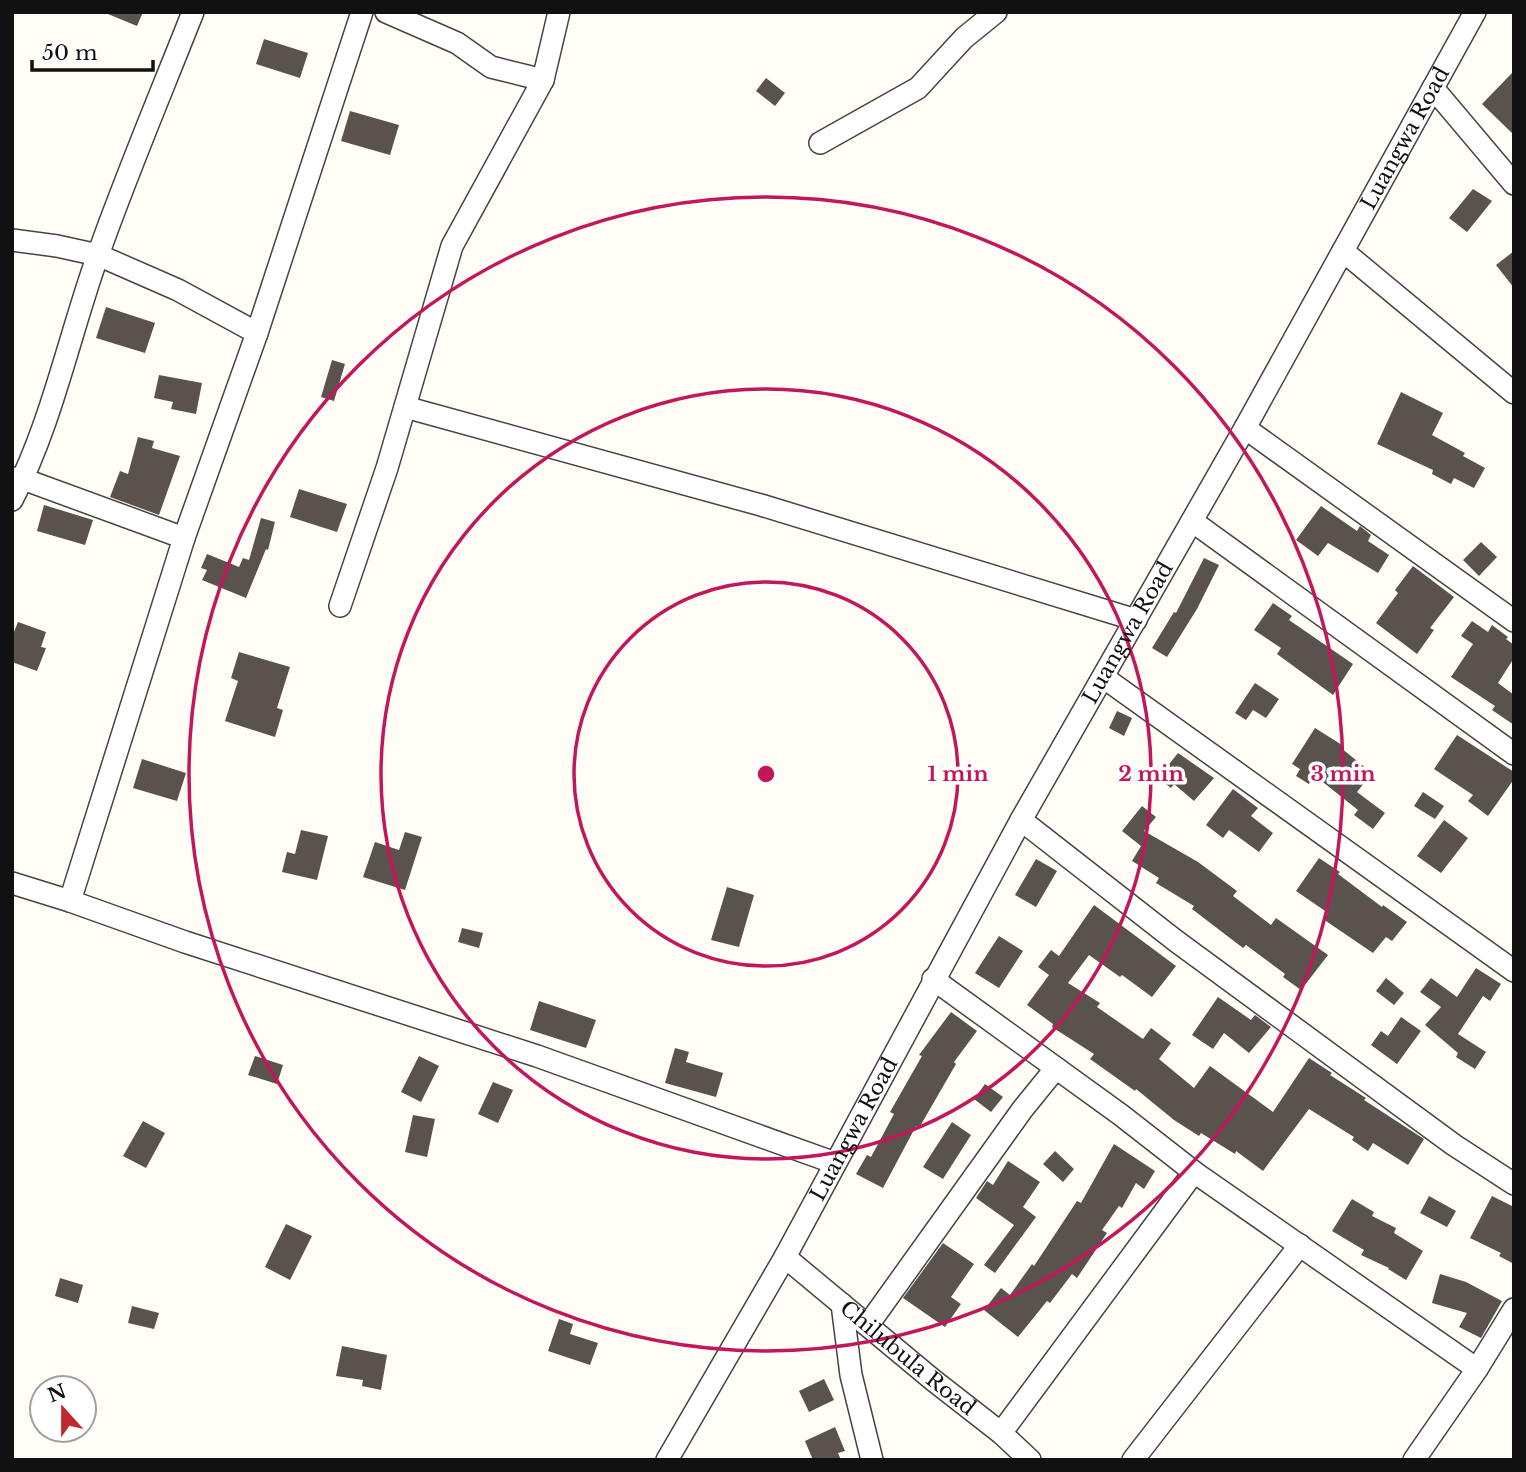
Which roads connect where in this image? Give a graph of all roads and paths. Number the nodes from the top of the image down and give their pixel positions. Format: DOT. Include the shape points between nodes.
graph roads {
  1 [pos="193,12"];
  2 [pos="362,12"];
  3 [pos="386,12"];
  4 [pos="559,12"];
  5 [pos="996,12"];
  6 [pos="1475,12"];
  7 [pos="543,80"];
  8 [pos="1433,88"];
  9 [pos="820,143"];
  10 [pos="1514,184"];
  11 [pos="12,240"];
  12 [pos="1343,250"];
  13 [pos="98,255"];
  14 [pos="257,334"];
  15 [pos="1514,393"];
  16 [pos="405,407"];
  17 [pos="1245,428"];
  18 [pos="18,479"];
  19 [pos="12,500"];
  20 [pos="1192,521"];
  21 [pos="184,538"];
  22 [pos="340,606"];
  23 [pos="1136,620"];
  24 [pos="1514,621"];
  25 [pos="1103,677"];
  26 [pos="1514,754"];
  27 [pos="1021,820"];
  28 [pos="12,883"];
  29 [pos="70,901"];
  30 [pos="1514,971"];
  31 [pos="933,979"];
  32 [pos="1056,1068"];
  33 [pos="835,1163"];
  34 [pos="1194,1172"];
  35 [pos="1514,1184"];
  36 [pos="1300,1245"];
  37 [pos="785,1257"];
  38 [pos="842,1304"];
  39 [pos="1514,1309"];
  40 [pos="868,1325"];
  41 [pos="1477,1369"];
  42 [pos="1001,1433"];
  43 [pos="667,1460"];
  44 [pos="872,1460"];
  45 [pos="1030,1460"];
  46 [pos="1133,1460"];
  47 [pos="1414,1460"];
  1 -- 13 [label="street"];
  2 -- 14 [label="street"];
  3 -- 7 [label="street" via="457,43 491,67"];
  4 -- 7 [label="street"];
  5 -- 9 [label="street" via="964,38 918,88"];
  6 -- 8 [label="street, Luangwa Road"];
  7 -- 16 [label="street" via="452,246"];
  8 -- 10 [label="street"];
  8 -- 12 [label="street, Luangwa Road"];
  11 -- 13 [label="street"];
  12 -- 15 [label="street"];
  12 -- 17 [label="street, Luangwa Road"];
  13 -- 14 [label="street" via="178,290"];
  13 -- 18 [label="street" via="57,387"];
  14 -- 21 [label="street"];
  16 -- 22 [label="street"];
  16 -- 23 [label="street" via="761,505"];
  17 -- 20 [label="street, Luangwa Road"];
  17 -- 24 [label="street"];
  18 -- 19 [label="street"];
  18 -- 21 [label="street"];
  20 -- 23 [label="street, Luangwa Road"];
  20 -- 26 [label="street"];
  21 -- 29 [label="street"];
  23 -- 25 [label="street, Luangwa Road"];
  25 -- 27 [label="street, Luangwa Road"];
  25 -- 30 [label="street"];
  27 -- 31 [label="street, Luangwa Road"];
  27 -- 35 [label="street" via="1176,941 1454,1146"];
  28 -- 29 [label="street"];
  29 -- 33 [label="street" via="537,1056"];
  31 -- 32 [label="street"];
  31 -- 33 [label="street, Luangwa Road"];
  32 -- 34 [label="street"];
  32 -- 40 [label="street"];
  33 -- 37 [label="street, Luangwa Road"];
  34 -- 36 [label="street"];
  34 -- 42 [label="street"];
  36 -- 41 [label="street"];
  36 -- 46 [label="street"];
  37 -- 38 [label="street, Chilubula Road"];
  37 -- 43 [label="street, Luangwa Road"];
  38 -- 40 [label="street, Chilubula Road"];
  38 -- 44 [label="street" via="851,1375"];
  39 -- 41 [label="street"];
  40 -- 42 [label="street, Chilubula Road"];
  41 -- 47 [label="street"];
  42 -- 45 [label="street, Chilubula Road"];
}
